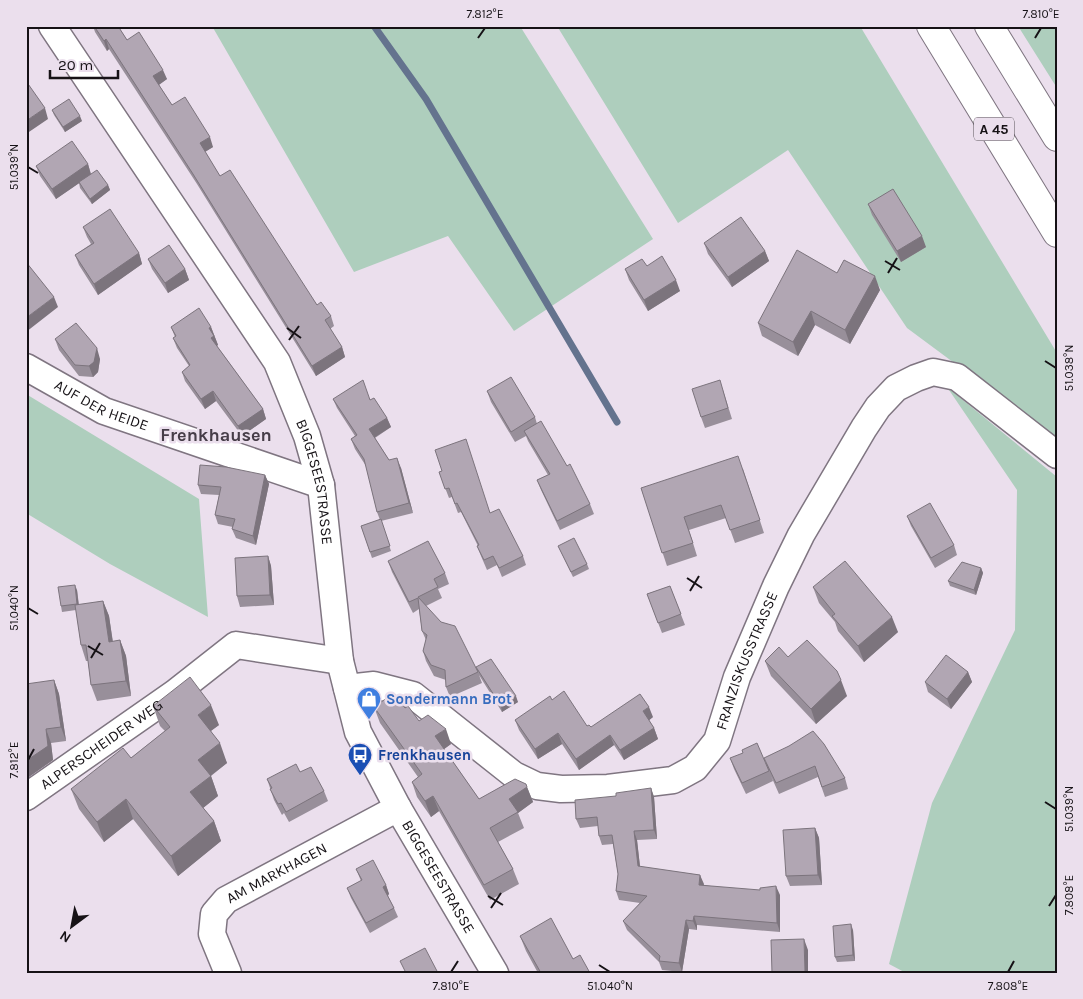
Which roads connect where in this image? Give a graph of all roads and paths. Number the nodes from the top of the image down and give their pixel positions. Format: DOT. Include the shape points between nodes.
graph roads {
  1 [pos="52,26"];
  2 [pos="931,26"];
  3 [pos="989,26"];
  4 [pos="1057,137"];
  5 [pos="1057,233"];
  6 [pos="26,366"];
  7 [pos="1057,455"];
  8 [pos="321,485"];
  9 [pos="340,660"];
  10 [pos="346,688"];
  11 [pos="26,797"];
  12 [pos="398,808"];
  13 [pos="228,973"];
  14 [pos="495,973"];
  1 -- 8 [label="street, BIGGESEESTRASSE" via="277,362 307,436"];
  2 -- 5 [label="highway, A 45"];
  3 -- 4 [label="highway"];
  6 -- 8 [label="street, AUF DER HEIDE" via="104,411"];
  7 -- 10 [label="street, FRANZISKUSSTRASSE" via="957,377 933,372 896,388 878,407 801,535 737,677 717,742 695,768 673,780 599,788 536,786 514,775 413,695 374,686"];
  8 -- 9 [label="street, BIGGESEESTRASSE"];
  9 -- 10 [label="street, BIGGESEESTRASSE"];
  9 -- 11 [label="street, ALPERSCHEIDER WEG" via="236,645 175,693"];
  10 -- 12 [label="street, BIGGESEESTRASSE" via="358,732"];
  12 -- 13 [label="street, AM MARKHAGEN" via="226,900 214,914 212,934"];
  12 -- 14 [label="street, BIGGESEESTRASSE"];
}
